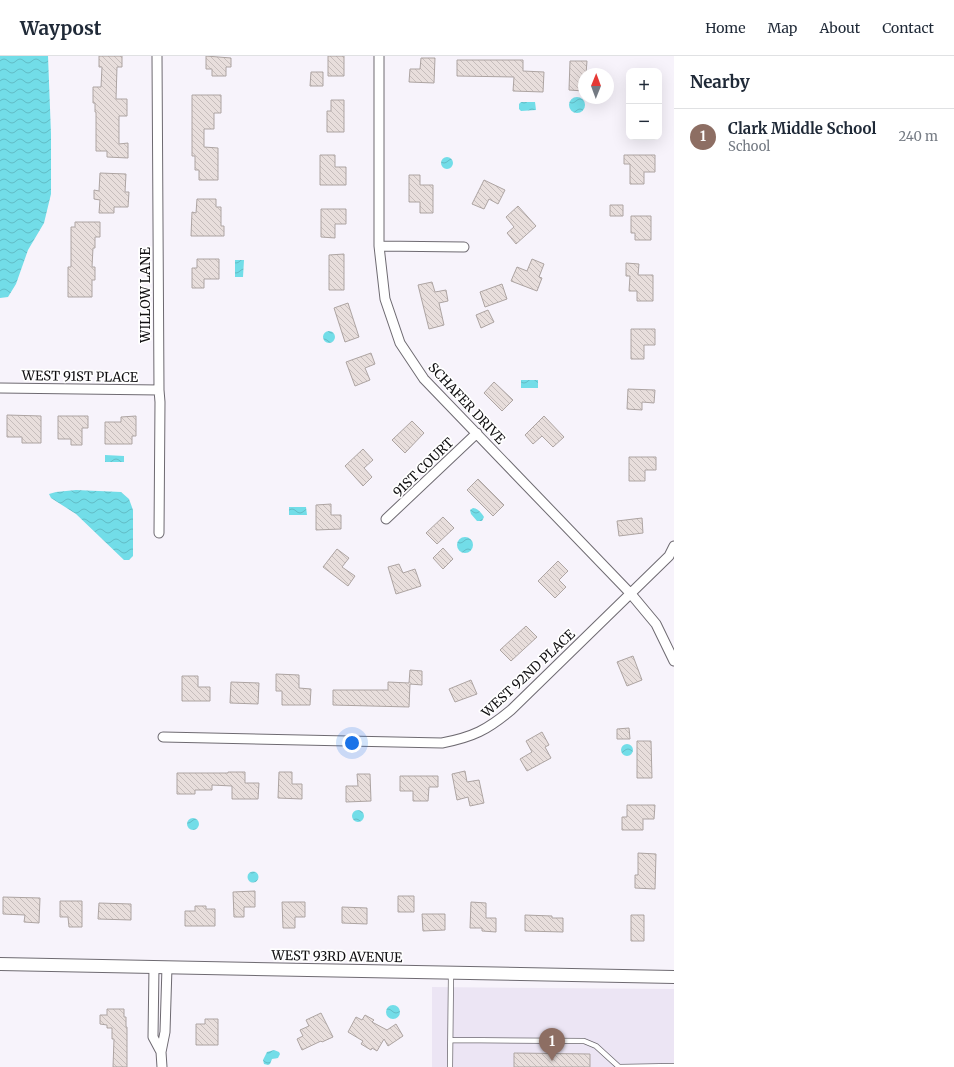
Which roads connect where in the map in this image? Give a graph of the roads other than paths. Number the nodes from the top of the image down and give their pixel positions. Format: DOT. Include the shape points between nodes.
graph roads {
  1 [pos="157,56"];
  2 [pos="379,56"];
  3 [pos="379,246"];
  4 [pos="464,247"];
  5 [pos="0,388"];
  6 [pos="159,390"];
  7 [pos="477,433"];
  8 [pos="386,519"];
  9 [pos="160,533"];
  10 [pos="674,546"];
  11 [pos="631,594"];
  12 [pos="674,661"];
  13 [pos="163,737"];
  14 [pos="0,964"];
  15 [pos="154,967"];
  16 [pos="167,968"];
  17 [pos="451,972"];
  18 [pos="674,977"];
  19 [pos="451,1040"];
  20 [pos="161,1052"];
  21 [pos="674,1066"];
  22 [pos="162,1067"];
  23 [pos="450,1067"];
  24 [pos="619,1067"];
  1 -- 6 [label="street, WILLOW LANE"];
  2 -- 3 [label="street, SCHAFER DRIVE"];
  3 -- 4 [label="street"];
  3 -- 7 [label="street, SCHAFER DRIVE" via="385,299 400,343 424,379"];
  5 -- 6 [label="street, WEST 91ST PLACE"];
  6 -- 9 [label="street, WILLOW LANE"];
  7 -- 8 [label="street, 91ST COURT"];
  7 -- 11 [label="street, SCHAFER DRIVE"];
  10 -- 11 [label="street, WEST 92ND PLACE" via="669,556"];
  11 -- 12 [label="street, SCHAFER DRIVE" via="656,624"];
  11 -- 13 [label="street, WEST 92ND PLACE" via="511,710 493,725 471,736 442,743"];
  14 -- 15 [label="street, WEST 93RD AVENUE"];
  15 -- 16 [label="street, WEST 93RD AVENUE"];
  15 -- 20 [label="street" via="153,1037"];
  16 -- 17 [label="street, WEST 93RD AVENUE"];
  16 -- 20 [label="street" via="166,1032"];
  17 -- 18 [label="street, WEST 93RD AVENUE"];
  17 -- 19 [label="lane"];
  19 -- 23 [label="lane"];
  19 -- 24 [label="lane" via="584,1041 596,1046"];
  20 -- 22 [label="street"];
  21 -- 24 [label="lane"];
}
